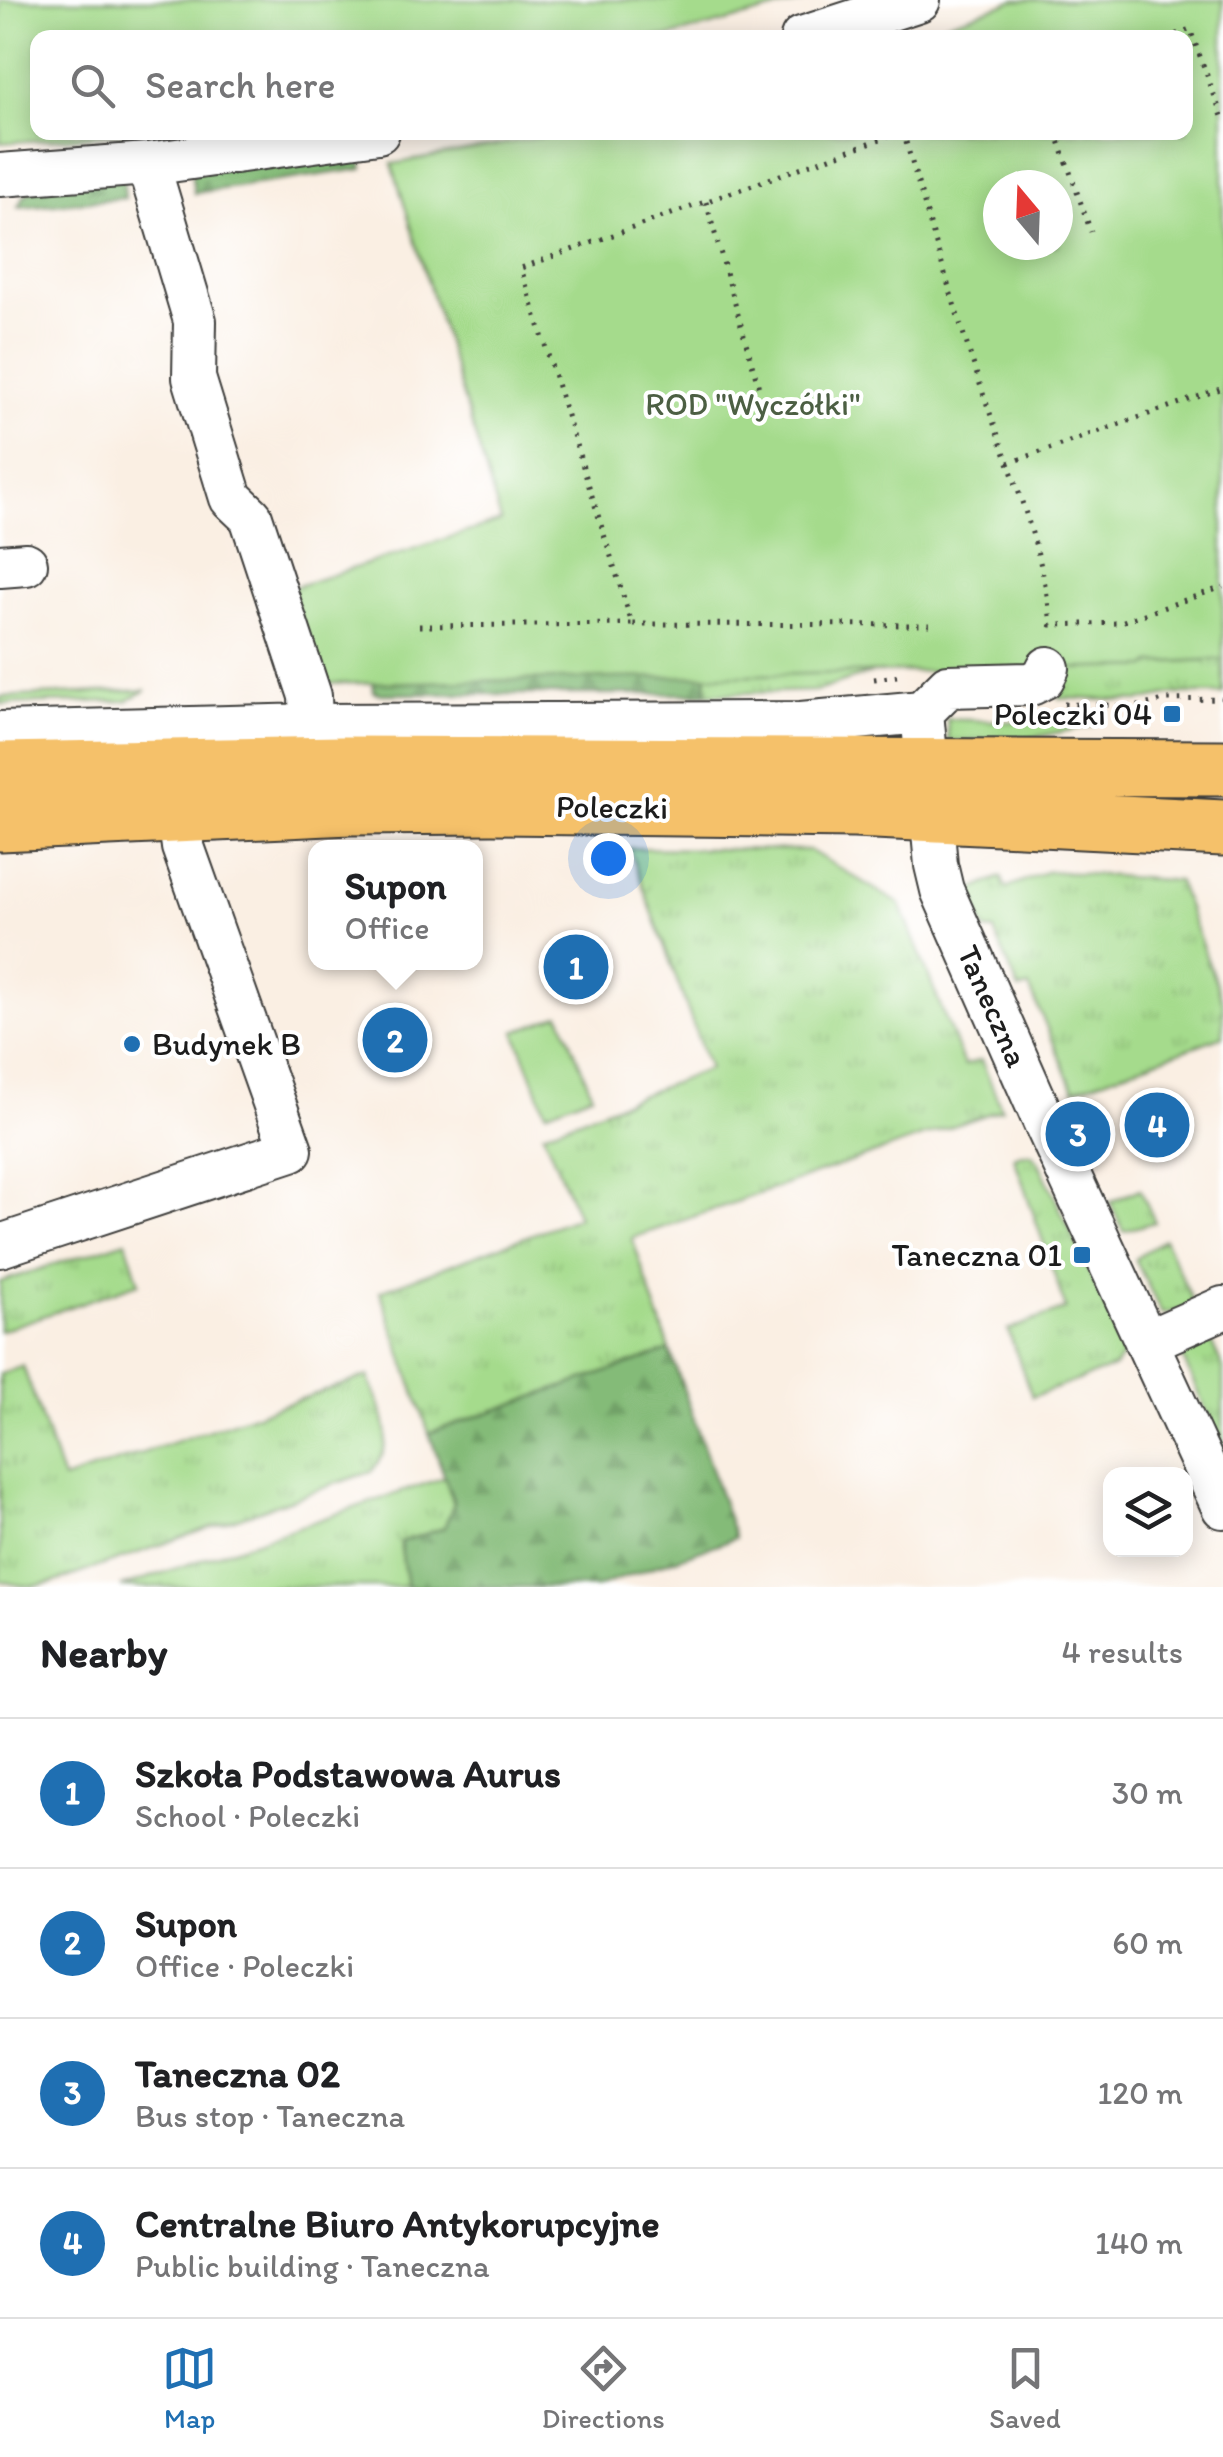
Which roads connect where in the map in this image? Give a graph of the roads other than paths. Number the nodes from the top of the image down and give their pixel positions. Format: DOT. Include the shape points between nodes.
graph roads {
  1 [pos="919,0"];
  2 [pos="827,30"];
  3 [pos="320,140"];
  4 [pos="148,164"];
  5 [pos="0,175"];
  6 [pos="1052,685"];
  7 [pos="922,712"];
  8 [pos="311,724"];
  9 [pos="0,733"];
  10 [pos="1223,768"];
  11 [pos="0,770"];
  12 [pos="928,791"];
  13 [pos="179,816"];
  14 [pos="0,823"];
  15 [pos="1223,828"];
  16 [pos="0,1246"];
  17 [pos="1223,1308"];
  18 [pos="1146,1342"];
  19 [pos="1223,1507"];
  1 -- 2 [label="street"];
  3 -- 4 [label="street"];
  4 -- 5 [label="street"];
  4 -- 8 [label="street" via="195,322 194,378 231,498 251,517 310,696"];
  6 -- 7 [label="street" via="1042,678 1031,684 948,686"];
  7 -- 8 [label="street" via="801,723"];
  7 -- 12 [label="street"];
  8 -- 9 [label="street"];
  10 -- 12 [label="main road, Poleczki"];
  11 -- 12 [label="main road, Poleczki" via="342,764"];
  12 -- 13 [label="main road, Poleczki" via="855,810 417,806"];
  12 -- 15 [label="main road, Poleczki"];
  12 -- 18 [label="street, Taneczna" via="942,890"];
  13 -- 14 [label="main road, Poleczki"];
  13 -- 16 [label="street" via="183,847 291,1150"];
  17 -- 18 [label="street"];
  18 -- 19 [label="street, Taneczna"];
}
